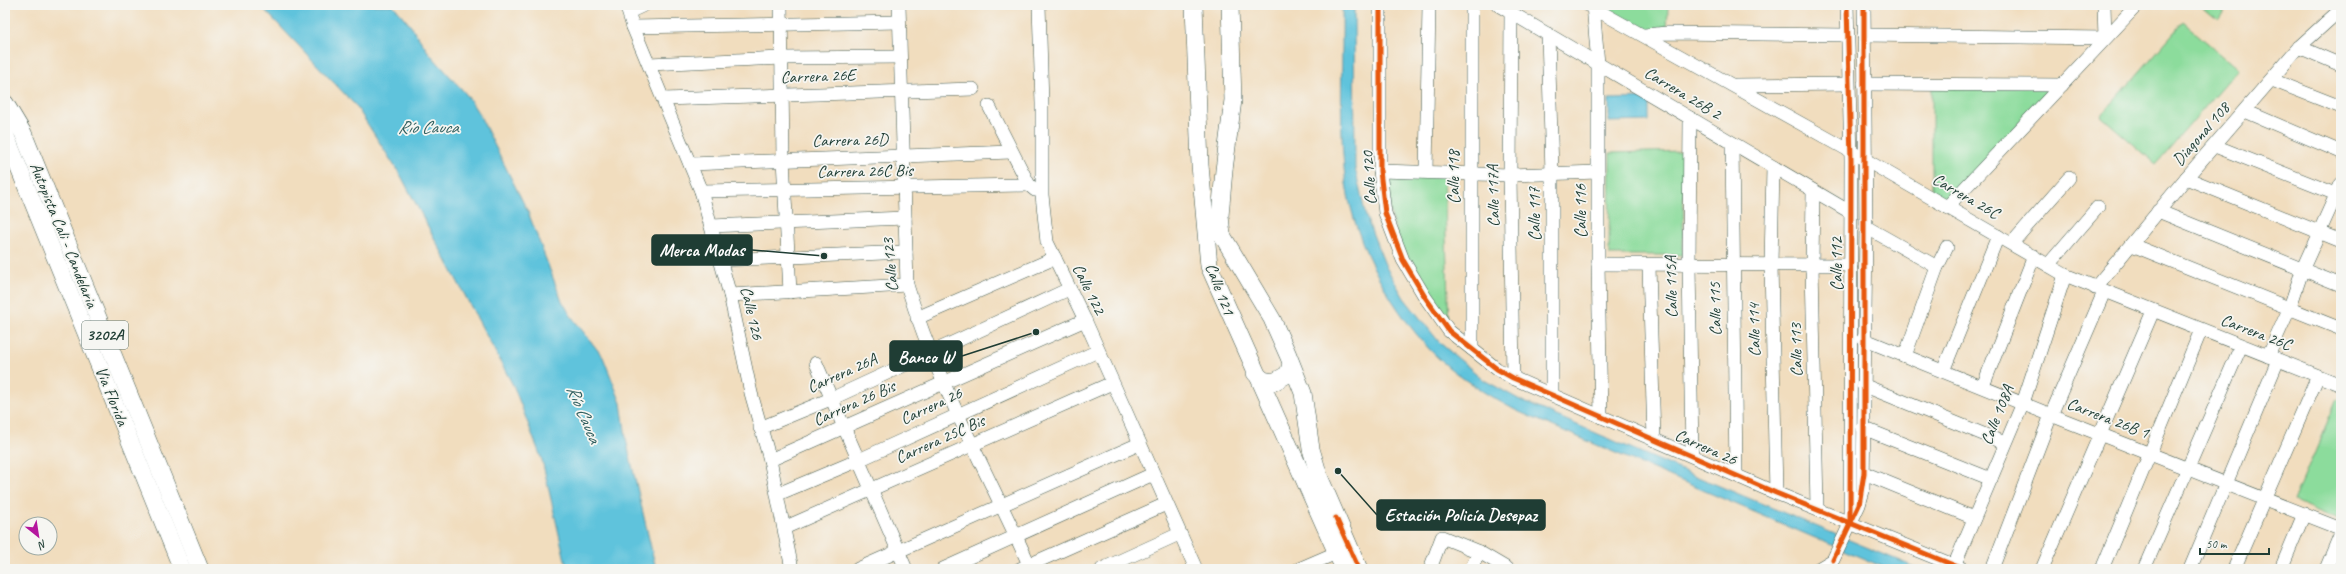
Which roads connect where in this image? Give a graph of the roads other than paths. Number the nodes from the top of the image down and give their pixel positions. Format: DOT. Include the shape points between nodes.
graph roads {
  1 [pos="644,5"];
  2 [pos="780,5"];
  3 [pos="898,5"];
  4 [pos="1039,5"];
  5 [pos="1194,5"];
  6 [pos="1230,5"];
  7 [pos="1380,5"];
  8 [pos="1429,5"];
  9 [pos="1472,5"];
  10 [pos="1498,5"];
  11 [pos="1847,5"];
  12 [pos="1864,5"];
  13 [pos="2104,5"];
  14 [pos="2137,5"];
  15 [pos="1591,6"];
  16 [pos="628,8"];
  17 [pos="2339,9"];
  18 [pos="1511,13"];
  19 [pos="899,22"];
  20 [pos="781,25"];
  21 [pos="634,28"];
  22 [pos="1548,34"];
  23 [pos="1645,35"];
  24 [pos="1847,35"];
  25 [pos="1864,35"];
  26 [pos="2105,38"];
  27 [pos="2299,47"];
  28 [pos="899,57"];
  29 [pos="782,58"];
  30 [pos="649,64"];
  31 [pos="1598,64"];
  32 [pos="2341,65"];
  33 [pos="2272,80"];
  34 [pos="1848,84"];
  35 [pos="1864,84"];
  36 [pos="1734,85"];
  37 [pos="2062,85"];
  38 [pos="972,89"];
  39 [pos="901,91"];
  40 [pos="783,95"];
  41 [pos="664,99"];
  42 [pos="5,103"];
  43 [pos="988,106"];
  44 [pos="2341,107"];
  45 [pos="2245,111"];
  46 [pos="1690,118"];
  47 [pos="5,134"];
  48 [pos="1732,143"];
  49 [pos="2215,146"];
  50 [pos="1011,152"];
  51 [pos="1851,152"];
  52 [pos="2341,152"];
  53 [pos="904,156"];
  54 [pos="783,159"];
  55 [pos="1864,160"];
  56 [pos="690,164"];
  57 [pos="1773,167"];
  58 [pos="1380,170"];
  59 [pos="1426,171"];
  60 [pos="1598,172"];
  61 [pos="1552,173"];
  62 [pos="1471,174"];
  63 [pos="1510,175"];
  64 [pos="2069,178"];
  65 [pos="2186,178"];
  66 [pos="1029,185"];
  67 [pos="904,189"];
  68 [pos="786,190"];
  69 [pos="701,191"];
  70 [pos="1814,191"];
  71 [pos="2340,191"];
  72 [pos="1042,195"];
  73 [pos="1948,207"];
  74 [pos="2098,207"];
  75 [pos="2158,211"];
  76 [pos="1850,212"];
  77 [pos="905,218"];
  78 [pos="788,223"];
  79 [pos="710,226"];
  80 [pos="1866,227"];
  81 [pos="2319,232"];
  82 [pos="1998,236"];
  83 [pos="2341,241"];
  84 [pos="2012,243"];
  85 [pos="2132,245"];
  86 [pos="1947,247"];
  87 [pos="906,252"];
  88 [pos="2034,256"];
  89 [pos="789,257"];
  90 [pos="1054,258"];
  91 [pos="720,260"];
  92 [pos="1598,264"];
  93 [pos="1689,265"];
  94 [pos="1733,265"];
  95 [pos="1771,265"];
  96 [pos="1812,265"];
  97 [pos="1851,265"];
  98 [pos="2048,265"];
  99 [pos="1649,266"];
  100 [pos="1937,267"];
  101 [pos="2303,268"];
  102 [pos="2065,275"];
  103 [pos="2341,284"];
  104 [pos="907,285"];
  105 [pos="1069,289"];
  106 [pos="2100,290"];
  107 [pos="790,292"];
  108 [pos="730,295"];
  109 [pos="2290,307"];
  110 [pos="2153,311"];
  111 [pos="917,318"];
  112 [pos="1085,320"];
  113 [pos="2341,329"];
  114 [pos="2201,330"];
  115 [pos="1449,331"];
  116 [pos="1863,339"];
  117 [pos="2241,346"];
  118 [pos="1472,349"];
  119 [pos="1098,351"];
  120 [pos="932,352"];
  121 [pos="1905,356"];
  122 [pos="2273,358"];
  123 [pos="816,363"];
  124 [pos="1291,364"];
  125 [pos="1943,371"];
  126 [pos="1255,373"];
  127 [pos="2318,376"];
  128 [pos="1514,378"];
  129 [pos="1112,382"];
  130 [pos="944,383"];
  131 [pos="1863,385"];
  132 [pos="2341,385"];
  133 [pos="1983,386"];
  134 [pos="1552,393"];
  135 [pos="833,398"];
  136 [pos="2023,403"];
  137 [pos="958,413"];
  138 [pos="2051,415"];
  139 [pos="1601,417"];
  140 [pos="845,427"];
  141 [pos="760,428"];
  142 [pos="1863,428"];
  143 [pos="2099,434"];
  144 [pos="1654,440"];
  145 [pos="2005,443"];
  146 [pos="973,444"];
  147 [pos="1139,444"];
  148 [pos="2149,453"];
  149 [pos="1692,455"];
  150 [pos="770,460"];
  151 [pos="859,460"];
  152 [pos="2186,468"];
  153 [pos="1864,473"];
  154 [pos="1153,474"];
  155 [pos="1736,475"];
  156 [pos="1991,479"];
  157 [pos="2227,484"];
  158 [pos="872,489"];
  159 [pos="1776,492"];
  160 [pos="778,494"];
  161 [pos="2264,499"];
  162 [pos="1002,504"];
  163 [pos="1166,504"];
  164 [pos="1817,508"];
  165 [pos="2304,514"];
  166 [pos="1974,518"];
  167 [pos="1848,525"];
  168 [pos="784,528"];
  169 [pos="2341,530"];
  170 [pos="2341,533"];
  171 [pos="1179,534"];
  172 [pos="1017,536"];
  173 [pos="1342,549"];
  174 [pos="898,552"];
  175 [pos="1479,552"];
  176 [pos="1959,567"];
  177 [pos="1027,568"];
  178 [pos="182,569"];
  179 [pos="200,569"];
  180 [pos="792,569"];
  181 [pos="858,569"];
  182 [pos="906,569"];
  183 [pos="943,569"];
  184 [pos="1102,569"];
  185 [pos="1196,569"];
  186 [pos="1299,569"];
  187 [pos="1344,569"];
  188 [pos="1359,569"];
  189 [pos="1430,569"];
  190 [pos="1471,569"];
  191 [pos="1508,569"];
  192 [pos="1818,569"];
  193 [pos="1992,569"];
  194 [pos="2042,569"];
  195 [pos="2102,569"];
  196 [pos="2144,569"];
  197 [pos="2190,569"];
  198 [pos="2234,569"];
  199 [pos="2281,569"];
  200 [pos="2326,569"];
  1 -- 16 [label="street"];
  2 -- 20 [label="street"];
  3 -- 19 [label="street, Calle 123"];
  4 -- 72 [label="street, Calle 122"];
  5 -- 126 [label="main road, Calle 121" via="1200,165 1209,266"];
  6 -- 124 [label="main road, Calle 121" via="1233,100 1220,216 1222,235 1272,319"];
  7 -- 58 [label="street, Calle 120"];
  8 -- 59 [label="street"];
  9 -- 62 [label="street, Calle 118"];
  10 -- 18 [label="street, Carrera 26B 2"];
  11 -- 24 [label="street, Calle 112"];
  12 -- 25 [label="street, Calle 112"];
  13 -- 26 [label="street"];
  14 -- 26 [label="street"];
  15 -- 23 [label="street, Carrera 26C"];
  15 -- 31 [label="street, Calle 116"];
  16 -- 21 [label="street, Calle 126"];
  17 -- 27 [label="street, Diagonal 108"];
  18 -- 22 [label="street, Carrera 26B 2"];
  18 -- 63 [label="street, Calle 117A"];
  19 -- 20 [label="street"];
  19 -- 28 [label="street, Calle 123"];
  20 -- 21 [label="street"];
  20 -- 29 [label="street"];
  21 -- 30 [label="street, Calle 126"];
  22 -- 31 [label="street, Carrera 26B 2"];
  22 -- 61 [label="street, Calle 117"];
  23 -- 24 [label="street"];
  23 -- 36 [label="street, Carrera 26C"];
  24 -- 34 [label="street, Calle 112"];
  25 -- 26 [label="street"];
  25 -- 35 [label="street, Calle 112"];
  26 -- 37 [label="street"];
  27 -- 32 [label="street"];
  27 -- 33 [label="street, Diagonal 108"];
  28 -- 29 [label="street"];
  28 -- 39 [label="street, Calle 123"];
  29 -- 30 [label="street"];
  29 -- 40 [label="street"];
  30 -- 41 [label="street, Calle 126"];
  31 -- 46 [label="street, Carrera 26B 2"];
  31 -- 60 [label="street, Calle 116"];
  33 -- 44 [label="street"];
  33 -- 45 [label="street, Diagonal 108"];
  34 -- 36 [label="street"];
  34 -- 51 [label="street, Calle 112"];
  35 -- 37 [label="street"];
  35 -- 55 [label="street, Calle 112"];
  36 -- 51 [label="street, Carrera 26C"];
  37 -- 73 [label="street"];
  38 -- 39 [label="street, Carrera 26E"];
  39 -- 40 [label="street, Carrera 26E"];
  39 -- 53 [label="street, Calle 123"];
  40 -- 41 [label="street, Carrera 26E"];
  40 -- 54 [label="street"];
  41 -- 56 [label="street, Calle 126"];
  42 -- 179 [label="main road, Autopista Cali - Candelaria / 3202A" via="23,133"];
  43 -- 50 [label="street"];
  45 -- 49 [label="street, Diagonal 108"];
  45 -- 52 [label="street"];
  46 -- 48 [label="street, Carrera 26B 2"];
  46 -- 93 [label="street, Calle 115A"];
  47 -- 178 [label="main road, Via Florida / 3202A"];
  48 -- 57 [label="street, Carrera 26B 2"];
  48 -- 94 [label="street, Calle 115"];
  49 -- 65 [label="street, Diagonal 108"];
  49 -- 71 [label="street"];
  50 -- 53 [label="street, Carrera 26D"];
  50 -- 66 [label="street"];
  51 -- 55 [label="street, Carrera 26C"];
  51 -- 76 [label="street, Calle 112"];
  53 -- 54 [label="street, Carrera 26D"];
  53 -- 67 [label="street, Calle 123"];
  54 -- 56 [label="street, Carrera 26D"];
  54 -- 68 [label="street"];
  55 -- 73 [label="street, Carrera 26C"];
  55 -- 80 [label="street, Calle 112"];
  56 -- 69 [label="street, Calle 126"];
  57 -- 70 [label="street, Carrera 26B 2"];
  57 -- 95 [label="street, Calle 114"];
  58 -- 59 [label="street"];
  58 -- 115 [label="street, Calle 120" via="1385,213 1403,260"];
  59 -- 62 [label="street"];
  60 -- 61 [label="street"];
  60 -- 92 [label="street, Calle 116"];
  61 -- 63 [label="street"];
  61 -- 134 [label="street, Calle 117"];
  62 -- 63 [label="street"];
  62 -- 118 [label="street, Calle 118"];
  63 -- 128 [label="street, Calle 117A"];
  64 -- 84 [label="street"];
  65 -- 75 [label="street, Diagonal 108"];
  65 -- 81 [label="street"];
  66 -- 67 [label="street, Carrera 26C Bis"];
  66 -- 72 [label="street"];
  67 -- 68 [label="street, Carrera 26C Bis"];
  67 -- 77 [label="street, Calle 123"];
  68 -- 69 [label="street, Carrera 26C Bis"];
  68 -- 78 [label="street"];
  69 -- 79 [label="street, Calle 126"];
  70 -- 76 [label="street, Carrera 26B 2"];
  70 -- 96 [label="street, Calle 113"];
  71 -- 81 [label="street"];
  72 -- 90 [label="street, Calle 122" via="1047,242"];
  73 -- 82 [label="street, Carrera 26C"];
  74 -- 98 [label="street"];
  75 -- 85 [label="street, Diagonal 108"];
  75 -- 101 [label="street"];
  76 -- 97 [label="street, Calle 112"];
  77 -- 78 [label="street"];
  77 -- 87 [label="street, Calle 123"];
  78 -- 79 [label="street"];
  78 -- 89 [label="street"];
  79 -- 91 [label="street, Calle 126"];
  80 -- 100 [label="street"];
  80 -- 116 [label="street, Calle 112"];
  81 -- 83 [label="street"];
  81 -- 101 [label="street"];
  82 -- 84 [label="street, Carrera 26C"];
  82 -- 125 [label="street"];
  84 -- 88 [label="street, Carrera 26C"];
  85 -- 106 [label="street, Diagonal 108"];
  85 -- 109 [label="street"];
  86 -- 100 [label="street"];
  87 -- 89 [label="street"];
  87 -- 104 [label="street, Calle 123"];
  88 -- 98 [label="street, Carrera 26C"];
  88 -- 133 [label="street"];
  89 -- 91 [label="street"];
  89 -- 107 [label="street"];
  90 -- 105 [label="street, Calle 122"];
  90 -- 111 [label="street"];
  91 -- 108 [label="street, Calle 126"];
  92 -- 99 [label="street"];
  92 -- 139 [label="street, Calle 116"];
  93 -- 94 [label="street"];
  93 -- 99 [label="street"];
  93 -- 149 [label="street, Calle 115A"];
  94 -- 95 [label="street"];
  94 -- 155 [label="street, Calle 115"];
  95 -- 96 [label="street"];
  95 -- 159 [label="street, Calle 114"];
  96 -- 97 [label="street"];
  96 -- 164 [label="street, Calle 113"];
  97 -- 167 [label="street, Calle 112"];
  98 -- 102 [label="street, Carrera 26C"];
  99 -- 144 [label="street"];
  100 -- 121 [label="street"];
  101 -- 103 [label="street"];
  101 -- 109 [label="street"];
  102 -- 106 [label="street, Carrera 26C"];
  102 -- 136 [label="street, Calle 108A"];
  104 -- 107 [label="street"];
  104 -- 111 [label="street, Calle 123"];
  105 -- 112 [label="street, Calle 122"];
  105 -- 120 [label="street, Carrera 26A"];
  106 -- 110 [label="street, Carrera 26C"];
  106 -- 138 [label="street, Diagonal 108"];
  107 -- 108 [label="street"];
  108 -- 141 [label="street, Calle 126"];
  109 -- 113 [label="street"];
  109 -- 122 [label="street"];
  110 -- 114 [label="street, Carrera 26C"];
  110 -- 143 [label="street"];
  111 -- 120 [label="street, Calle 123"];
  112 -- 119 [label="street, Calle 122"];
  112 -- 130 [label="street, Carrera 26 Bis"];
  114 -- 117 [label="street, Carrera 26C"];
  114 -- 148 [label="street"];
  115 -- 118 [label="street, Carrera 26"];
  116 -- 121 [label="street, Carrera 26B 1"];
  116 -- 131 [label="street, Calle 112"];
  117 -- 122 [label="street, Carrera 26C"];
  117 -- 152 [label="street"];
  118 -- 128 [label="street, Carrera 26" via="1497,369"];
  119 -- 129 [label="street, Calle 122"];
  119 -- 137 [label="street, Carrera 26"];
  120 -- 130 [label="street, Calle 123"];
  120 -- 135 [label="street, Carrera 26A"];
  121 -- 125 [label="street, Carrera 26B 1"];
  122 -- 127 [label="street, Carrera 26C"];
  122 -- 157 [label="street"];
  123 -- 135 [label="street"];
  124 -- 126 [label="main road" via="1284,378 1274,382 1263,380"];
  124 -- 173 [label="main road, Calle 121" via="1303,393 1311,449"];
  125 -- 133 [label="street, Carrera 26B 1"];
  126 -- 173 [label="main road, Calle 121"];
  127 -- 132 [label="street, Carrera 26C"];
  127 -- 161 [label="street"];
  128 -- 134 [label="street, Carrera 26"];
  129 -- 146 [label="street, Carrera 25C Bis"];
  129 -- 147 [label="street, Calle 122"];
  130 -- 137 [label="street, Calle 123"];
  130 -- 140 [label="street, Carrera 26 Bis"];
  131 -- 142 [label="street, Calle 112"];
  131 -- 145 [label="street"];
  133 -- 136 [label="street, Carrera 26B 1"];
  134 -- 139 [label="street, Carrera 26"];
  135 -- 140 [label="street"];
  135 -- 141 [label="street, Carrera 26A"];
  136 -- 138 [label="street, Carrera 26B 1"];
  136 -- 145 [label="street, Calle 108A"];
  137 -- 146 [label="street, Calle 123"];
  137 -- 151 [label="street, Carrera 26"];
  138 -- 143 [label="street, Carrera 26B 1"];
  138 -- 193 [label="street, Diagonal 108"];
  139 -- 144 [label="street, Carrera 26"];
  140 -- 150 [label="street, Carrera 26 Bis"];
  140 -- 151 [label="street"];
  141 -- 150 [label="street, Calle 126"];
  142 -- 153 [label="street, Calle 112"];
  142 -- 156 [label="street"];
  143 -- 148 [label="street, Carrera 26B 1"];
  143 -- 194 [label="street"];
  144 -- 149 [label="street, Carrera 26"];
  145 -- 156 [label="street, Calle 108A"];
  146 -- 158 [label="street, Carrera 25C Bis"];
  146 -- 162 [label="street, Calle 123"];
  147 -- 154 [label="street, Calle 122"];
  147 -- 162 [label="street"];
  148 -- 152 [label="street, Carrera 26B 1"];
  148 -- 195 [label="street"];
  149 -- 155 [label="street, Carrera 26"];
  150 -- 160 [label="street, Calle 126"];
  151 -- 158 [label="street"];
  151 -- 160 [label="street, Carrera 26"];
  152 -- 157 [label="street, Carrera 26B 1"];
  152 -- 196 [label="street"];
  153 -- 166 [label="street"];
  153 -- 167 [label="street, Calle 112" via="1859,505"];
  154 -- 163 [label="street, Calle 122"];
  154 -- 172 [label="street"];
  155 -- 159 [label="street, Carrera 26"];
  156 -- 166 [label="street, Calle 108A"];
  157 -- 161 [label="street, Carrera 26B 1"];
  157 -- 197 [label="street"];
  158 -- 168 [label="street, Carrera 25C Bis"];
  158 -- 174 [label="street"];
  159 -- 164 [label="street, Carrera 26"];
  160 -- 168 [label="street, Calle 126"];
  161 -- 165 [label="street, Carrera 26B 1"];
  161 -- 198 [label="street"];
  162 -- 172 [label="street, Calle 123"];
  162 -- 174 [label="street"];
  163 -- 171 [label="street, Calle 122"];
  163 -- 177 [label="street"];
  164 -- 167 [label="street, Carrera 26"];
  165 -- 169 [label="street, Carrera 26B 1"];
  165 -- 199 [label="street"];
  166 -- 176 [label="street, Calle 108A"];
  167 -- 176 [label="street, Carrera 26"];
  167 -- 192 [label="street, Calle 112" via="1833,560"];
  168 -- 180 [label="street, Calle 126"];
  170 -- 200 [label="street"];
  171 -- 184 [label="street"];
  171 -- 185 [label="street, Calle 122"];
  172 -- 177 [label="street, Calle 123"];
  172 -- 183 [label="street"];
  173 -- 186 [label="street"];
  173 -- 187 [label="main road"];
  173 -- 188 [label="main road"];
  174 -- 181 [label="street"];
  174 -- 182 [label="street"];
  175 -- 189 [label="street" via="1442,537"];
  175 -- 190 [label="street"];
  175 -- 191 [label="street"];
}
